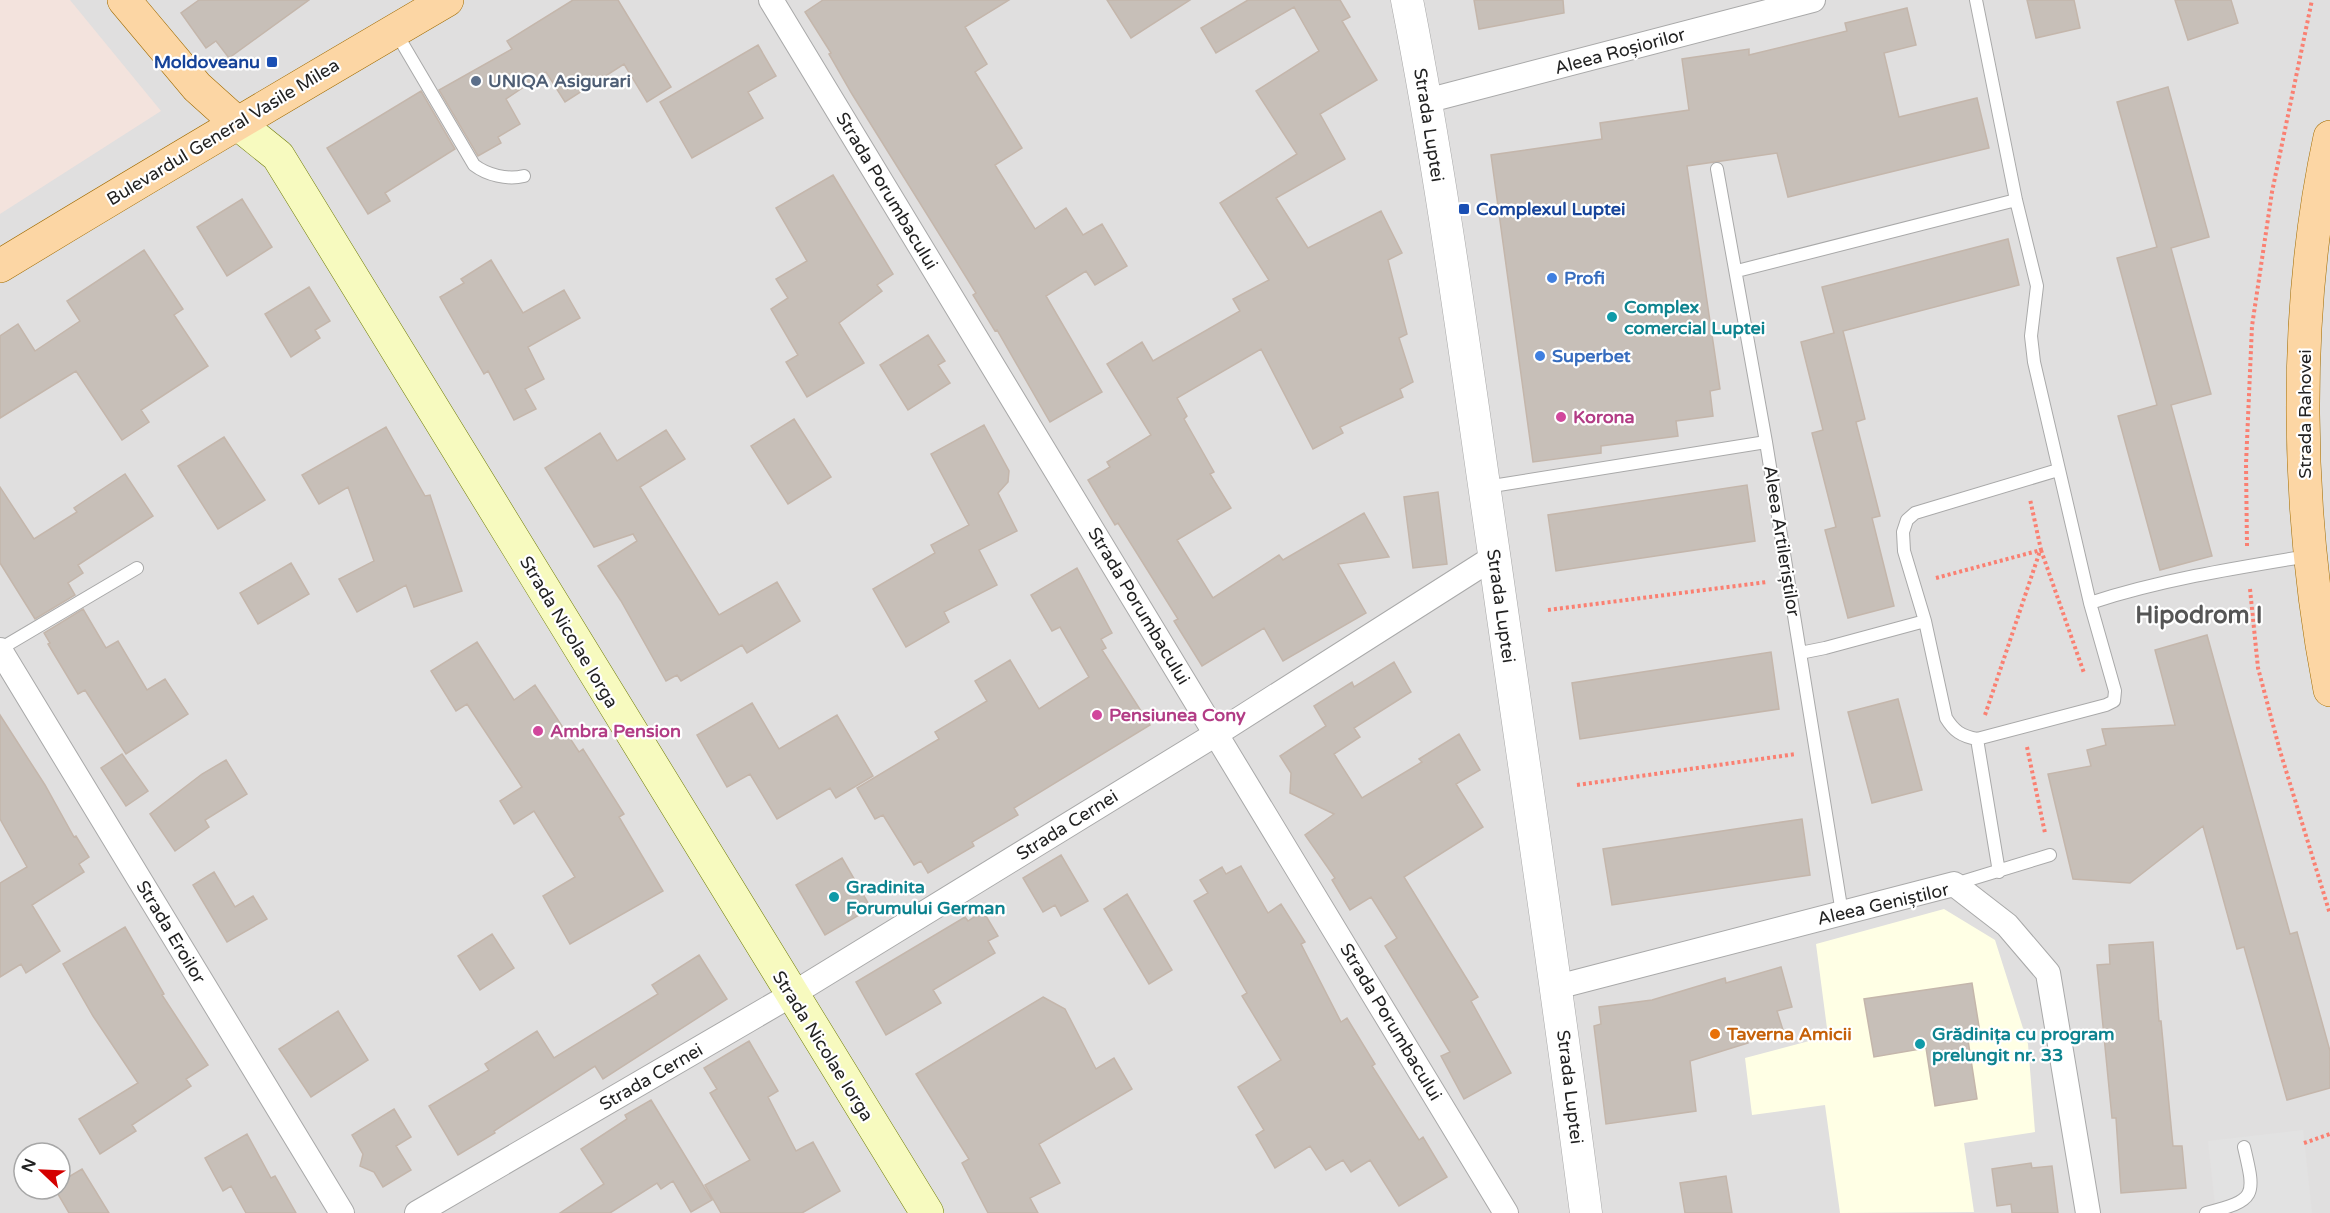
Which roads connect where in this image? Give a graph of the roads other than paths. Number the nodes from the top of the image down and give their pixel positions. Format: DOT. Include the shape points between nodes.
graph roads {
  1 [pos="124,0"];
  2 [pos="447,0"];
  3 [pos="771,0"];
  4 [pos="1407,0"];
  5 [pos="1813,0"];
  6 [pos="1976,0"];
  7 [pos="394,31"];
  8 [pos="1426,101"];
  9 [pos="237,123"];
  10 [pos="2330,137"];
  11 [pos="1717,169"];
  12 [pos="524,176"];
  13 [pos="2016,200"];
  14 [pos="0,266"];
  15 [pos="1737,271"];
  16 [pos="1766,442"];
  17 [pos="2058,470"];
  18 [pos="1484,487"];
  19 [pos="2310,556"];
  20 [pos="1494,557"];
  21 [pos="137,568"];
  22 [pos="2090,603"];
  23 [pos="1925,621"];
  24 [pos="0,650"];
  25 [pos="1800,653"];
  26 [pos="2330,690"];
  27 [pos="1215,734"];
  28 [pos="1977,739"];
  29 [pos="2050,855"];
  30 [pos="1999,872"];
  31 [pos="1954,884"];
  32 [pos="1842,913"];
  33 [pos="1557,987"];
  34 [pos="791,994"];
  35 [pos="2244,1147"];
  36 [pos="342,1213"];
  37 [pos="417,1213"];
  38 [pos="927,1213"];
  39 [pos="1506,1213"];
  40 [pos="1586,1213"];
  41 [pos="2088,1213"];
  42 [pos="2206,1213"];
  1 -- 9 [label="main road" via="197,87"];
  2 -- 7 [label="main road, Bulevardul General Vasile Milea"];
  3 -- 27 [label="street, Strada Porumbacului"];
  4 -- 8 [label="street, Strada Luptei"];
  5 -- 8 [label="street, Aleea Roșiorilor"];
  6 -- 13 [label="lane"];
  7 -- 9 [label="main road, Bulevardul General Vasile Milea"];
  7 -- 12 [label="lane" via="474,165 506,178"];
  8 -- 18 [label="street, Strada Luptei"];
  9 -- 14 [label="main road, Bulevardul General Vasile Milea"];
  9 -- 34 [label="main road, Strada Nicolae Iorga" via="278,156"];
  10 -- 19 [label="main road, Strada Rahovei" via="2306,313 2305,484"];
  11 -- 15 [label="lane, Aleea Artileriștilor"];
  13 -- 15 [label="lane"];
  13 -- 17 [label="lane" via="2037,286 2031,336"];
  15 -- 16 [label="lane, Aleea Artileriștilor"];
  16 -- 18 [label="lane"];
  16 -- 25 [label="lane, Aleea Artileriștilor"];
  17 -- 22 [label="lane"];
  17 -- 23 [label="lane" via="1915,513 1907,520 1904,551"];
  18 -- 20 [label="street, Strada Luptei"];
  19 -- 22 [label="lane" via="2247,566"];
  19 -- 26 [label="main road, Strada Rahovei"];
  20 -- 27 [label="street, Strada Cernei"];
  20 -- 33 [label="street, Strada Luptei"];
  21 -- 24 [label="lane"];
  22 -- 28 [label="lane" via="2115,691 2114,700"];
  23 -- 25 [label="lane"];
  23 -- 28 [label="lane" via="1946,718 1964,737"];
  24 -- 36 [label="street, Strada Eroilor"];
  25 -- 32 [label="lane, Aleea Artileriștilor"];
  27 -- 34 [label="street, Strada Cernei"];
  27 -- 39 [label="street, Strada Porumbacului"];
  28 -- 30 [label="lane"];
  29 -- 30 [label="lane"];
  30 -- 31 [label="lane"];
  31 -- 32 [label="street, Aleea Geniștilor"];
  31 -- 41 [label="street, Aleea Geniștilor" via="2007,925 2048,973"];
  32 -- 33 [label="street, Aleea Geniștilor"];
  33 -- 40 [label="street, Strada Luptei"];
  34 -- 37 [label="street, Strada Cernei"];
  34 -- 38 [label="main road, Strada Nicolae Iorga"];
  35 -- 42 [label="lane" via="2250,1191 2243,1202"];
}
